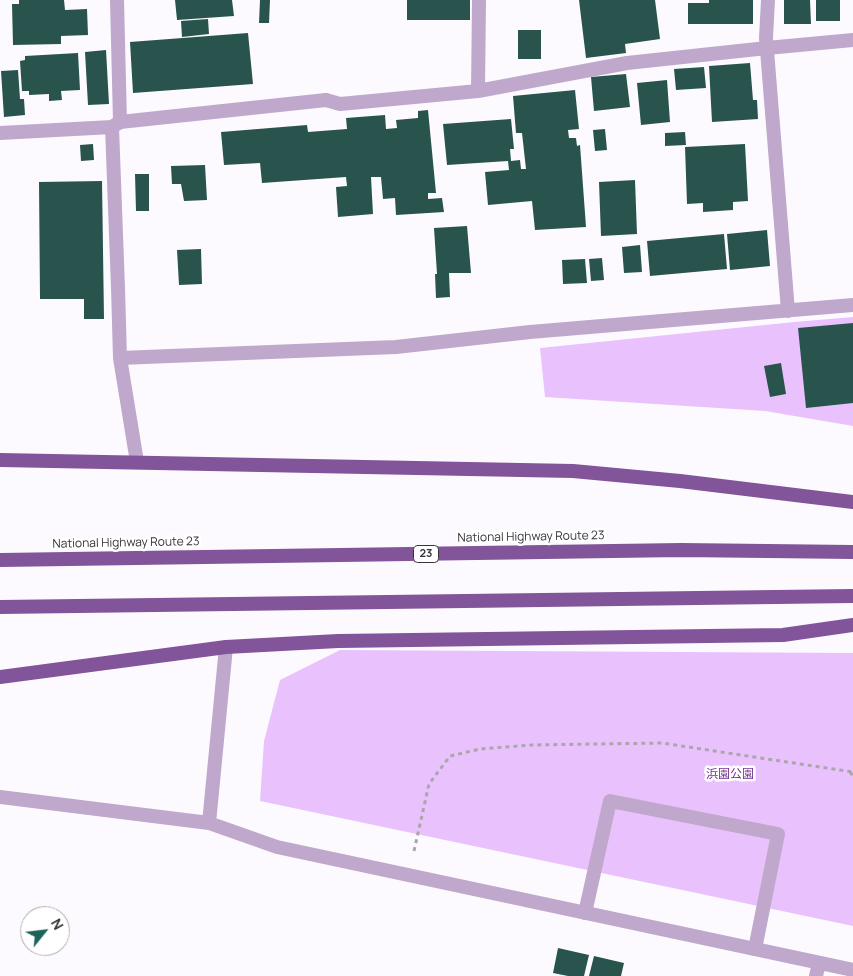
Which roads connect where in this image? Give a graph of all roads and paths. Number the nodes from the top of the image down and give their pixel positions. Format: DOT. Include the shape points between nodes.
graph roads {
  1 [pos="117,0"];
  2 [pos="479,0"];
  3 [pos="768,0"];
  4 [pos="853,40"];
  5 [pos="767,48"];
  6 [pos="478,91"];
  7 [pos="116,124"];
  8 [pos="0,133"];
  9 [pos="853,305"];
  10 [pos="788,311"];
  11 [pos="120,358"];
  12 [pos="0,460"];
  13 [pos="137,462"];
  14 [pos="853,502"];
  15 [pos="853,552"];
  16 [pos="0,560"];
  17 [pos="853,596"];
  18 [pos="0,607"];
  19 [pos="853,625"];
  20 [pos="226,647"];
  21 [pos="0,677"];
  22 [pos="852,772"];
  23 [pos="853,776"];
  24 [pos="0,797"];
  25 [pos="209,823"];
  26 [pos="408,876"];
  27 [pos="585,913"];
  28 [pos="756,949"];
  29 [pos="818,969"];
  30 [pos="853,970"];
  1 -- 7 [label="street"];
  2 -- 6 [label="street"];
  3 -- 5 [label="street"];
  4 -- 5 [label="street"];
  5 -- 6 [label="street" via="627,63"];
  5 -- 10 [label="street"];
  6 -- 7 [label="street" via="340,104 326,100"];
  7 -- 8 [label="street"];
  7 -- 11 [label="street"];
  9 -- 10 [label="street"];
  10 -- 11 [label="street" via="530,332 396,347"];
  11 -- 13 [label="street"];
  12 -- 13 [label="highway"];
  13 -- 14 [label="highway" via="573,471"];
  15 -- 16 [label="highway, National Highway Route 23 / 23" via="681,550"];
  17 -- 18 [label="highway"];
  19 -- 20 [label="highway" via="783,634 338,641"];
  20 -- 21 [label="highway"];
  20 -- 25 [label="street"];
  22 -- 23 [label="path"];
  22 -- 26 [label="path" via="662,743 531,745 480,749 450,756 429,784"];
  24 -- 25 [label="street"];
  25 -- 26 [label="street" via="277,848"];
  26 -- 27 [label="street"];
  27 -- 28 [label="street"];
  27 -- 28 [label="street" via="610,801 778,834"];
  28 -- 29 [label="street"];
  29 -- 30 [label="street"];
}
